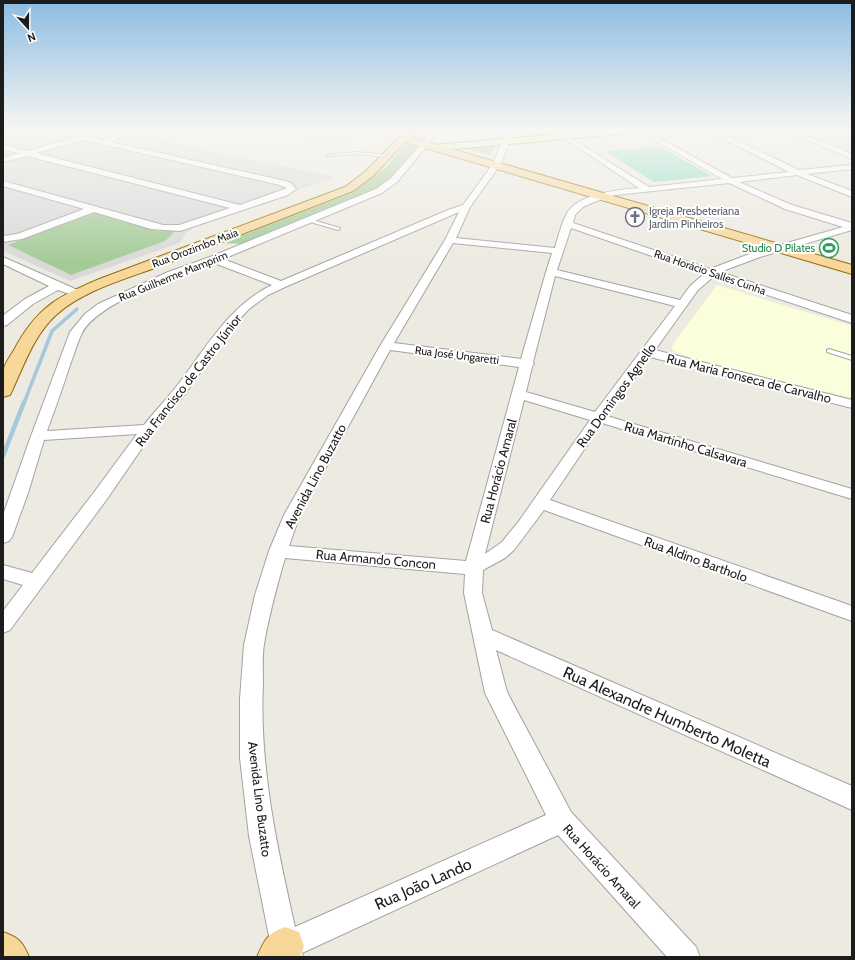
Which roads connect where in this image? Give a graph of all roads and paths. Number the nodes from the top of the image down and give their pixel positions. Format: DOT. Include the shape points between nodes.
graph roads {
  1 [pos="109,175"];
  2 [pos="246,175"];
  3 [pos="367,175"];
  4 [pos="400,175"];
  5 [pos="488,175"];
  6 [pos="537,175"];
  7 [pos="625,175"];
  8 [pos="721,175"];
  9 [pos="777,175"];
  10 [pos="801,175"];
  11 [pos="729,179"];
  12 [pos="3,183"];
  13 [pos="647,189"];
  14 [pos="852,194"];
  15 [pos="606,195"];
  16 [pos="240,208"];
  17 [pos="94,209"];
  18 [pos="464,212"];
  19 [pos="309,220"];
  20 [pos="568,224"];
  21 [pos="852,226"];
  22 [pos="338,229"];
  23 [pos="5,239"];
  24 [pos="450,240"];
  25 [pos="782,247"];
  26 [pos="558,251"];
  27 [pos="214,259"];
  28 [pos="3,260"];
  29 [pos="852,265"];
  30 [pos="852,270"];
  31 [pos="551,272"];
  32 [pos="710,273"];
  33 [pos="281,285"];
  34 [pos="58,286"];
  35 [pos="78,294"];
  36 [pos="683,304"];
  37 [pos="852,319"];
  38 [pos="3,322"];
  39 [pos="386,346"];
  40 [pos="647,352"];
  41 [pos="829,352"];
  42 [pos="852,358"];
  43 [pos="528,364"];
  44 [pos="3,391"];
  45 [pos="519,394"];
  46 [pos="852,404"];
  47 [pos="598,418"];
  48 [pos="148,429"];
  49 [pos="38,436"];
  50 [pos="852,494"];
  51 [pos="541,503"];
  52 [pos="3,537"];
  53 [pos="278,551"];
  54 [pos="473,568"];
  55 [pos="3,572"];
  56 [pos="35,581"];
  57 [pos="852,614"];
  58 [pos="7,617"];
  59 [pos="482,635"];
  60 [pos="852,798"];
  61 [pos="562,821"];
  62 [pos="3,951"];
  63 [pos="284,953"];
  64 [pos="9,957"];
  65 [pos="686,957"];
  1 -- 16 [label="street"];
  2 -- 16 [label="street" via="282,183 292,189"];
  3 -- 35 [label="main road, Rua Orozimbo Maia" via="336,195"];
  4 -- 19 [label="street, Rua Guilherme Mamprim" via="379,191"];
  5 -- 18 [label="street, Avenida Lino Buzatto"];
  6 -- 15 [label="main road"];
  7 -- 13 [label="street"];
  8 -- 11 [label="street"];
  9 -- 11 [label="street, Rua Horácio Amaral"];
  10 -- 14 [label="street"];
  11 -- 13 [label="street, Rua Horácio Amaral"];
  11 -- 21 [label="street" via="787,207"];
  12 -- 17 [label="street"];
  13 -- 15 [label="street, Rua Horácio Amaral"];
  15 -- 20 [label="street, Rua Horácio Amaral" via="576,207"];
  15 -- 25 [label="main road"];
  16 -- 17 [label="street" via="180,228 163,228"];
  17 -- 23 [label="street" via="19,237"];
  18 -- 24 [label="street, Avenida Lino Buzatto"];
  18 -- 33 [label="street, Rua Francisco de Castro Júnior" via="439,218"];
  19 -- 22 [label="lane"];
  19 -- 27 [label="street, Rua Guilherme Mamprim"];
  20 -- 26 [label="street, Rua Horácio Amaral"];
  20 -- 32 [label="street, Rua Horácio Salles Cunha"];
  21 -- 25 [label="street, Rua Domingos Agnello"];
  24 -- 26 [label="street"];
  24 -- 39 [label="street, Avenida Lino Buzatto"];
  25 -- 29 [label="main road"];
  25 -- 30 [label="main road"];
  25 -- 32 [label="street, Rua Domingos Agnello"];
  26 -- 31 [label="street, Rua Horácio Amaral"];
  27 -- 33 [label="street"];
  27 -- 49 [label="street, Rua Guilherme Mamprim" via="122,296 89,316 76,332"];
  28 -- 34 [label="street"];
  31 -- 36 [label="street"];
  31 -- 43 [label="street, Rua Horácio Amaral"];
  32 -- 36 [label="street, Rua Domingos Agnello" via="694,288"];
  32 -- 37 [label="street, Rua Horácio Salles Cunha"];
  33 -- 48 [label="street, Rua Francisco de Castro Júnior" via="264,293 231,321 180,391"];
  34 -- 35 [label="street"];
  34 -- 38 [label="street" via="36,296"];
  35 -- 44 [label="main road, Rua Orozimbo Maia" via="59,304 29,338"];
  36 -- 40 [label="street, Rua Domingos Agnello"];
  39 -- 43 [label="street, Rua José Ungaretti"];
  39 -- 53 [label="street, Avenida Lino Buzatto" via="292,515"];
  40 -- 46 [label="street, Rua Maria Fonseca de Carvalho"];
  40 -- 47 [label="street, Rua Domingos Agnello"];
  41 -- 42 [label="lane"];
  43 -- 45 [label="street, Rua Horácio Amaral"];
  45 -- 47 [label="street, Rua Martinho Calsavara"];
  45 -- 54 [label="street, Rua Horácio Amaral"];
  47 -- 50 [label="street, Rua Martinho Calsavara"];
  47 -- 51 [label="street, Rua Domingos Agnello"];
  48 -- 49 [label="street"];
  48 -- 56 [label="street, Rua Francisco de Castro Júnior"];
  49 -- 52 [label="street, Rua Guilherme Mamprim"];
  51 -- 54 [label="street, Rua Domingos Agnello" via="508,546"];
  51 -- 57 [label="street, Rua Aldino Bartholo"];
  53 -- 54 [label="street, Rua Armando Concon"];
  53 -- 63 [label="street, Avenida Lino Buzatto" via="254,645 251,699 252,758 262,836"];
  54 -- 59 [label="street, Rua Horácio Amaral" via="473,594"];
  55 -- 56 [label="street"];
  56 -- 58 [label="street, Rua Francisco de Castro Júnior"];
  59 -- 60 [label="street, Rua Alexandre Humberto Moletta"];
  59 -- 61 [label="street, Rua Horácio Amaral" via="496,693"];
  61 -- 63 [label="street, Rua João Lando"];
  61 -- 65 [label="street, Rua Horácio Amaral"];
  62 -- 64 [label="main road"];
}
